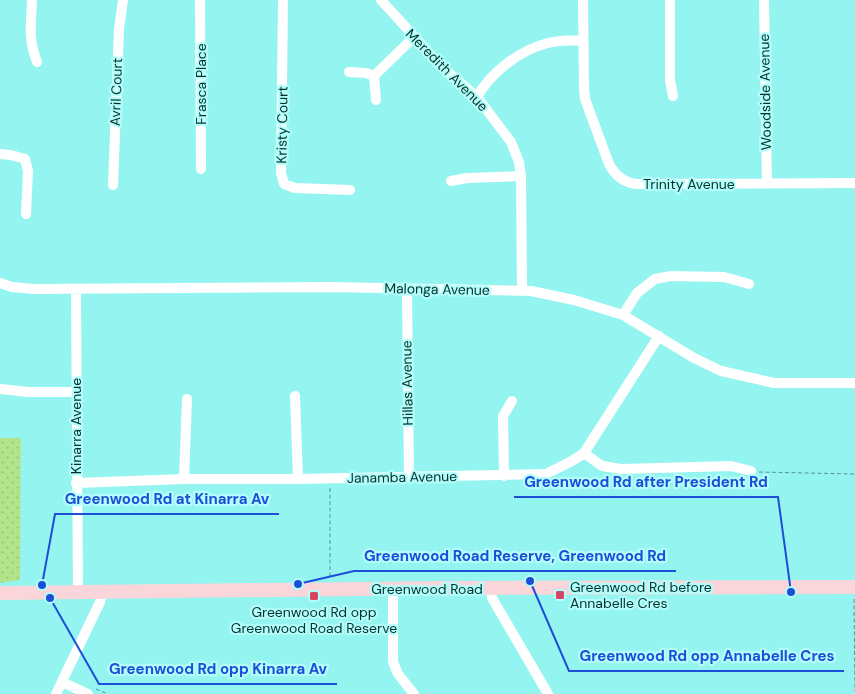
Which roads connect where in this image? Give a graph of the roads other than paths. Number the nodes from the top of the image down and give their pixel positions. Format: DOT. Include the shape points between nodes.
graph roads {
  1 [pos="32,0"];
  2 [pos="123,0"];
  3 [pos="200,0"];
  4 [pos="283,0"];
  5 [pos="381,0"];
  6 [pos="583,0"];
  7 [pos="670,0"];
  8 [pos="764,0"];
  9 [pos="414,37"];
  10 [pos="583,40"];
  11 [pos="37,62"];
  12 [pos="349,72"];
  13 [pos="374,76"];
  14 [pos="477,96"];
  15 [pos="673,96"];
  16 [pos="376,100"];
  17 [pos="0,154"];
  18 [pos="201,169"];
  19 [pos="522,176"];
  20 [pos="451,181"];
  21 [pos="855,183"];
  22 [pos="767,184"];
  23 [pos="113,185"];
  24 [pos="350,190"];
  25 [pos="26,214"];
  26 [pos="0,283"];
  27 [pos="749,284"];
  28 [pos="76,289"];
  29 [pos="407,289"];
  30 [pos="522,290"];
  31 [pos="623,315"];
  32 [pos="659,336"];
  33 [pos="855,383"];
  34 [pos="0,389"];
  35 [pos="77,392"];
  36 [pos="295,396"];
  37 [pos="187,399"];
  38 [pos="512,401"];
  39 [pos="584,452"];
  40 [pos="751,472"];
  41 [pos="504,476"];
  42 [pos="409,477"];
  43 [pos="184,479"];
  44 [pos="298,479"];
  45 [pos="76,482"];
  46 [pos="491,588"];
  47 [pos="393,589"];
  48 [pos="102,592"];
  49 [pos="0,593"];
  50 [pos="78,593"];
  51 [pos="854,593"];
  52 [pos="62,682"];
  53 [pos="56,694"];
  54 [pos="88,694"];
  55 [pos="414,694"];
  56 [pos="548,694"];
  1 -- 11 [label="street" via="30,38"];
  2 -- 23 [label="street, Avril Court"];
  3 -- 18 [label="street, Frasca Place"];
  4 -- 24 [label="street, Kristy Court" via="281,173 284,184 295,188"];
  5 -- 9 [label="street, Meredith Avenue"];
  6 -- 10 [label="street, Trinity Avenue"];
  7 -- 15 [label="street"];
  8 -- 22 [label="street, Woodside Avenue"];
  9 -- 13 [label="street"];
  9 -- 14 [label="street, Meredith Avenue" via="442,67"];
  10 -- 14 [label="street" via="547,43 525,52 495,74"];
  10 -- 22 [label="street, Trinity Avenue" via="585,98 609,164 618,176 637,184"];
  12 -- 13 [label="street"];
  13 -- 16 [label="street"];
  14 -- 19 [label="street, Meredith Avenue" via="511,142"];
  17 -- 25 [label="street" via="25,159 28,171"];
  19 -- 20 [label="street"];
  19 -- 30 [label="street, Meredith Avenue"];
  21 -- 22 [label="street, Trinity Avenue"];
  26 -- 28 [label="street, Malonga Avenue" via="22,289"];
  27 -- 31 [label="street" via="724,277 671,276 656,279 637,293"];
  28 -- 29 [label="street, Malonga Avenue" via="331,286"];
  28 -- 35 [label="street, Kinarra Avenue"];
  29 -- 30 [label="street, Malonga Avenue"];
  29 -- 42 [label="street, Hillas Avenue"];
  30 -- 31 [label="street, Malonga Avenue" via="574,300"];
  31 -- 32 [label="street, Malonga Avenue"];
  32 -- 33 [label="street, Malonga Avenue" via="708,365 740,376 774,383"];
  32 -- 39 [label="street, Janamba Avenue"];
  34 -- 35 [label="street"];
  35 -- 45 [label="street, Kinarra Avenue"];
  36 -- 44 [label="street"];
  37 -- 43 [label="street"];
  38 -- 41 [label="street" via="503,416"];
  39 -- 40 [label="street" via="602,466 621,469 731,466"];
  39 -- 41 [label="street, Janamba Avenue" via="546,474"];
  41 -- 42 [label="street, Janamba Avenue"];
  42 -- 44 [label="street, Janamba Avenue"];
  43 -- 44 [label="street, Janamba Avenue"];
  43 -- 45 [label="street, Janamba Avenue"];
  45 -- 50 [label="street, Kinarra Avenue"];
  46 -- 47 [label="street, Greenwood Road"];
  46 -- 51 [label="street, Greenwood Road"];
  46 -- 56 [label="street" via="492,598"];
  47 -- 48 [label="street, Greenwood Road"];
  47 -- 55 [label="street" via="393,662"];
  48 -- 50 [label="street, Greenwood Road"];
  48 -- 52 [label="street"];
  49 -- 50 [label="street, Greenwood Road"];
  52 -- 53 [label="street"];
  52 -- 54 [label="street"];
}
